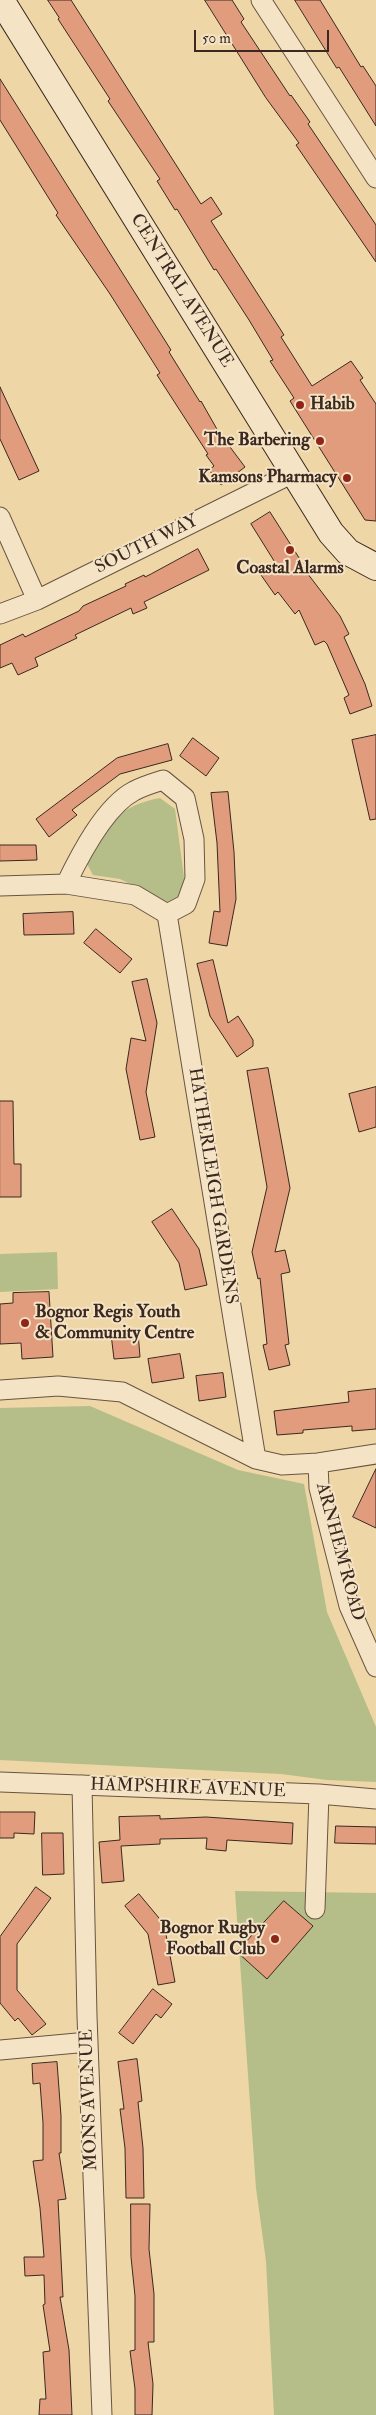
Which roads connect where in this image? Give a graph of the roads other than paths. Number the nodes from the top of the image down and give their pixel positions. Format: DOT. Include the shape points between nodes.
graph roads {
  1 [pos="1,0"];
  2 [pos="261,0"];
  3 [pos="376,178"];
  4 [pos="293,473"];
  5 [pos="0,516"];
  6 [pos="376,567"];
  7 [pos="37,600"];
  8 [pos="0,614"];
  9 [pos="66,884"];
  10 [pos="0,886"];
  11 [pos="167,914"];
  12 [pos="0,1390"];
  13 [pos="376,1454"];
  14 [pos="256,1459"];
  15 [pos="318,1463"];
  16 [pos="376,1667"];
  17 [pos="0,1782"];
  18 [pos="82,1785"];
  19 [pos="319,1794"];
  20 [pos="376,1799"];
  21 [pos="315,1909"];
  22 [pos="88,2042"];
  23 [pos="0,2050"];
  24 [pos="102,2415"];
  1 -- 4 [label="street, CENTRAL AVENUE"];
  2 -- 3 [label="street"];
  4 -- 6 [label="street, CENTRAL AVENUE" via="331,533 348,552"];
  4 -- 7 [label="street, SOUTH WAY"];
  5 -- 7 [label="street"];
  7 -- 8 [label="street, SOUTH WAY"];
  9 -- 10 [label="street"];
  9 -- 11 [label="street" via="135,895"];
  9 -- 11 [label="street" via="82,850 105,816 133,791 163,780 185,798 194,839 194,879 186,904"];
  11 -- 14 [label="street, HATHERLEIGH GARDENS"];
  12 -- 14 [label="street" via="58,1386 122,1392"];
  13 -- 15 [label="street"];
  14 -- 15 [label="street" via="282,1465"];
  15 -- 16 [label="street, ARNHEM ROAD" via="319,1488 349,1606"];
  17 -- 18 [label="street, HAMPSHIRE AVENUE"];
  18 -- 19 [label="street, HAMPSHIRE AVENUE"];
  18 -- 22 [label="street, MONS AVENUE"];
  19 -- 20 [label="street, HAMPSHIRE AVENUE"];
  19 -- 21 [label="street"];
  22 -- 23 [label="street"];
  22 -- 24 [label="street, MONS AVENUE"];
}
